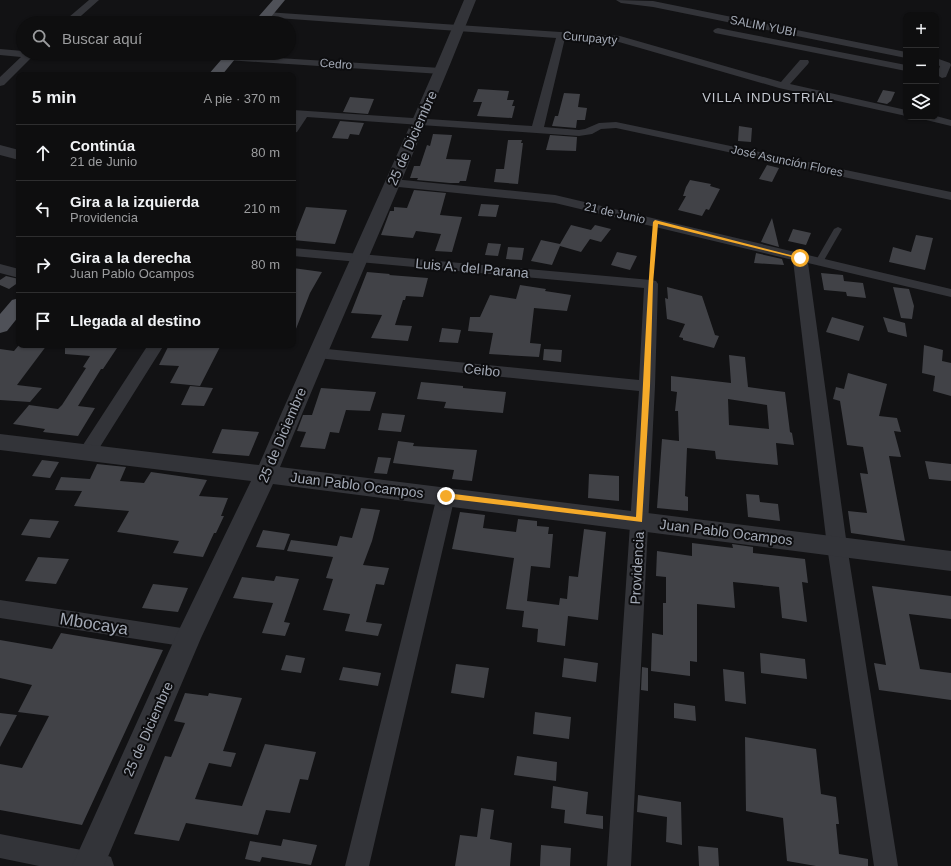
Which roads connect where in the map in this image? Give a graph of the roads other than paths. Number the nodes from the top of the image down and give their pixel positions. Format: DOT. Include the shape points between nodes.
graph roads {
  1 [pos="94,0"];
  2 [pos="279,0"];
  3 [pos="470,0"];
  4 [pos="621,0"];
  5 [pos="75,16"];
  6 [pos="265,16"];
  7 [pos="296,21"];
  8 [pos="459,29"];
  9 [pos="718,31"];
  10 [pos="560,35"];
  11 [pos="0,52"];
  12 [pos="16,53"];
  13 [pos="903,53"];
  14 [pos="24,60"];
  15 [pos="228,60"];
  16 [pos="296,60"];
  17 [pos="804,62"];
  18 [pos="939,62"];
  19 [pos="903,67"];
  20 [pos="441,71"];
  21 [pos="218,72"];
  22 [pos="943,75"];
  23 [pos="0,83"];
  24 [pos="783,86"];
  25 [pos="903,112"];
  26 [pos="298,113"];
  27 [pos="939,120"];
  28 [pos="419,122"];
  29 [pos="951,122"];
  30 [pos="537,131"];
  31 [pos="0,150"];
  32 [pos="16,154"];
  33 [pos="392,183"];
  34 [pos="951,196"];
  35 [pos="838,229"];
  36 [pos="296,252"];
  37 [pos="360,258"];
  38 [pos="800,258"];
  39 [pos="819,262"];
  40 [pos="0,268"];
  41 [pos="16,273"];
  42 [pos="651,284"];
  43 [pos="951,293"];
  44 [pos="16,308"];
  45 [pos="0,327"];
  46 [pos="154,348"];
  47 [pos="317,353"];
  48 [pos="647,386"];
  49 [pos="0,442"];
  50 [pos="87,453"];
  51 [pos="266,474"];
  52 [pos="446,496"];
  53 [pos="640,520"];
  54 [pos="837,546"];
  55 [pos="951,561"];
  56 [pos="0,609"];
  57 [pos="188,638"];
  58 [pos="0,846"];
  59 [pos="93,865"];
  60 [pos="357,866"];
  61 [pos="619,866"];
  62 [pos="886,866"];
  1 -- 5 [label="street"];
  2 -- 6 [label="main road"];
  3 -- 8 [label="street, 25 de Diciembre"];
  4 -- 13 [label="street, SALIM YUBI" via="653,4"];
  7 -- 8 [label="street, Curupayty"];
  8 -- 10 [label="street, Curupayty"];
  8 -- 20 [label="street, 25 de Diciembre"];
  9 -- 19 [label="street"];
  10 -- 24 [label="street, Curupayty" via="620,39"];
  10 -- 30 [label="street"];
  11 -- 12 [label="street"];
  14 -- 23 [label="street"];
  15 -- 21 [label="main road"];
  16 -- 20 [label="street, Cedro"];
  17 -- 24 [label="street"];
  18 -- 22 [label="street" via="946,65"];
  20 -- 28 [label="street, 25 de Diciembre"];
  24 -- 25 [label="street, Curupayty"];
  26 -- 28 [label="street"];
  27 -- 29 [label="street"];
  28 -- 30 [label="street"];
  28 -- 33 [label="street, 25 de Diciembre"];
  30 -- 34 [label="street, José Asunción Flores" via="579,133 588,132 601,125 622,126"];
  31 -- 32 [label="street"];
  33 -- 37 [label="street, 25 de Diciembre"];
  33 -- 38 [label="street, 21 de Junio" via="547,198"];
  35 -- 39 [label="lane"];
  36 -- 37 [label="street, Luis A. del Parana"];
  37 -- 42 [label="street, Luis A. del Parana"];
  37 -- 47 [label="street, 25 de Diciembre"];
  38 -- 39 [label="street, 21 de Junio"];
  38 -- 54 [label="street"];
  39 -- 43 [label="street, 21 de Junio"];
  40 -- 41 [label="street"];
  42 -- 48 [label="street, Providencia"];
  44 -- 45 [label="main road"];
  46 -- 50 [label="street"];
  47 -- 48 [label="street, Ceibo"];
  47 -- 51 [label="street, 25 de Diciembre"];
  48 -- 53 [label="street, Providencia"];
  49 -- 50 [label="street, Juan Pablo Ocampos"];
  50 -- 51 [label="street, Juan Pablo Ocampos"];
  51 -- 52 [label="street, Juan Pablo Ocampos"];
  51 -- 57 [label="street, 25 de Diciembre"];
  52 -- 53 [label="street, Juan Pablo Ocampos"];
  52 -- 60 [label="street"];
  53 -- 54 [label="street, Juan Pablo Ocampos"];
  53 -- 61 [label="street, Providencia"];
  54 -- 55 [label="street, Juan Pablo Ocampos"];
  54 -- 62 [label="street"];
  56 -- 57 [label="street, Mbocaya"];
  57 -- 59 [label="street, 25 de Diciembre"];
  58 -- 59 [label="street"];
}
